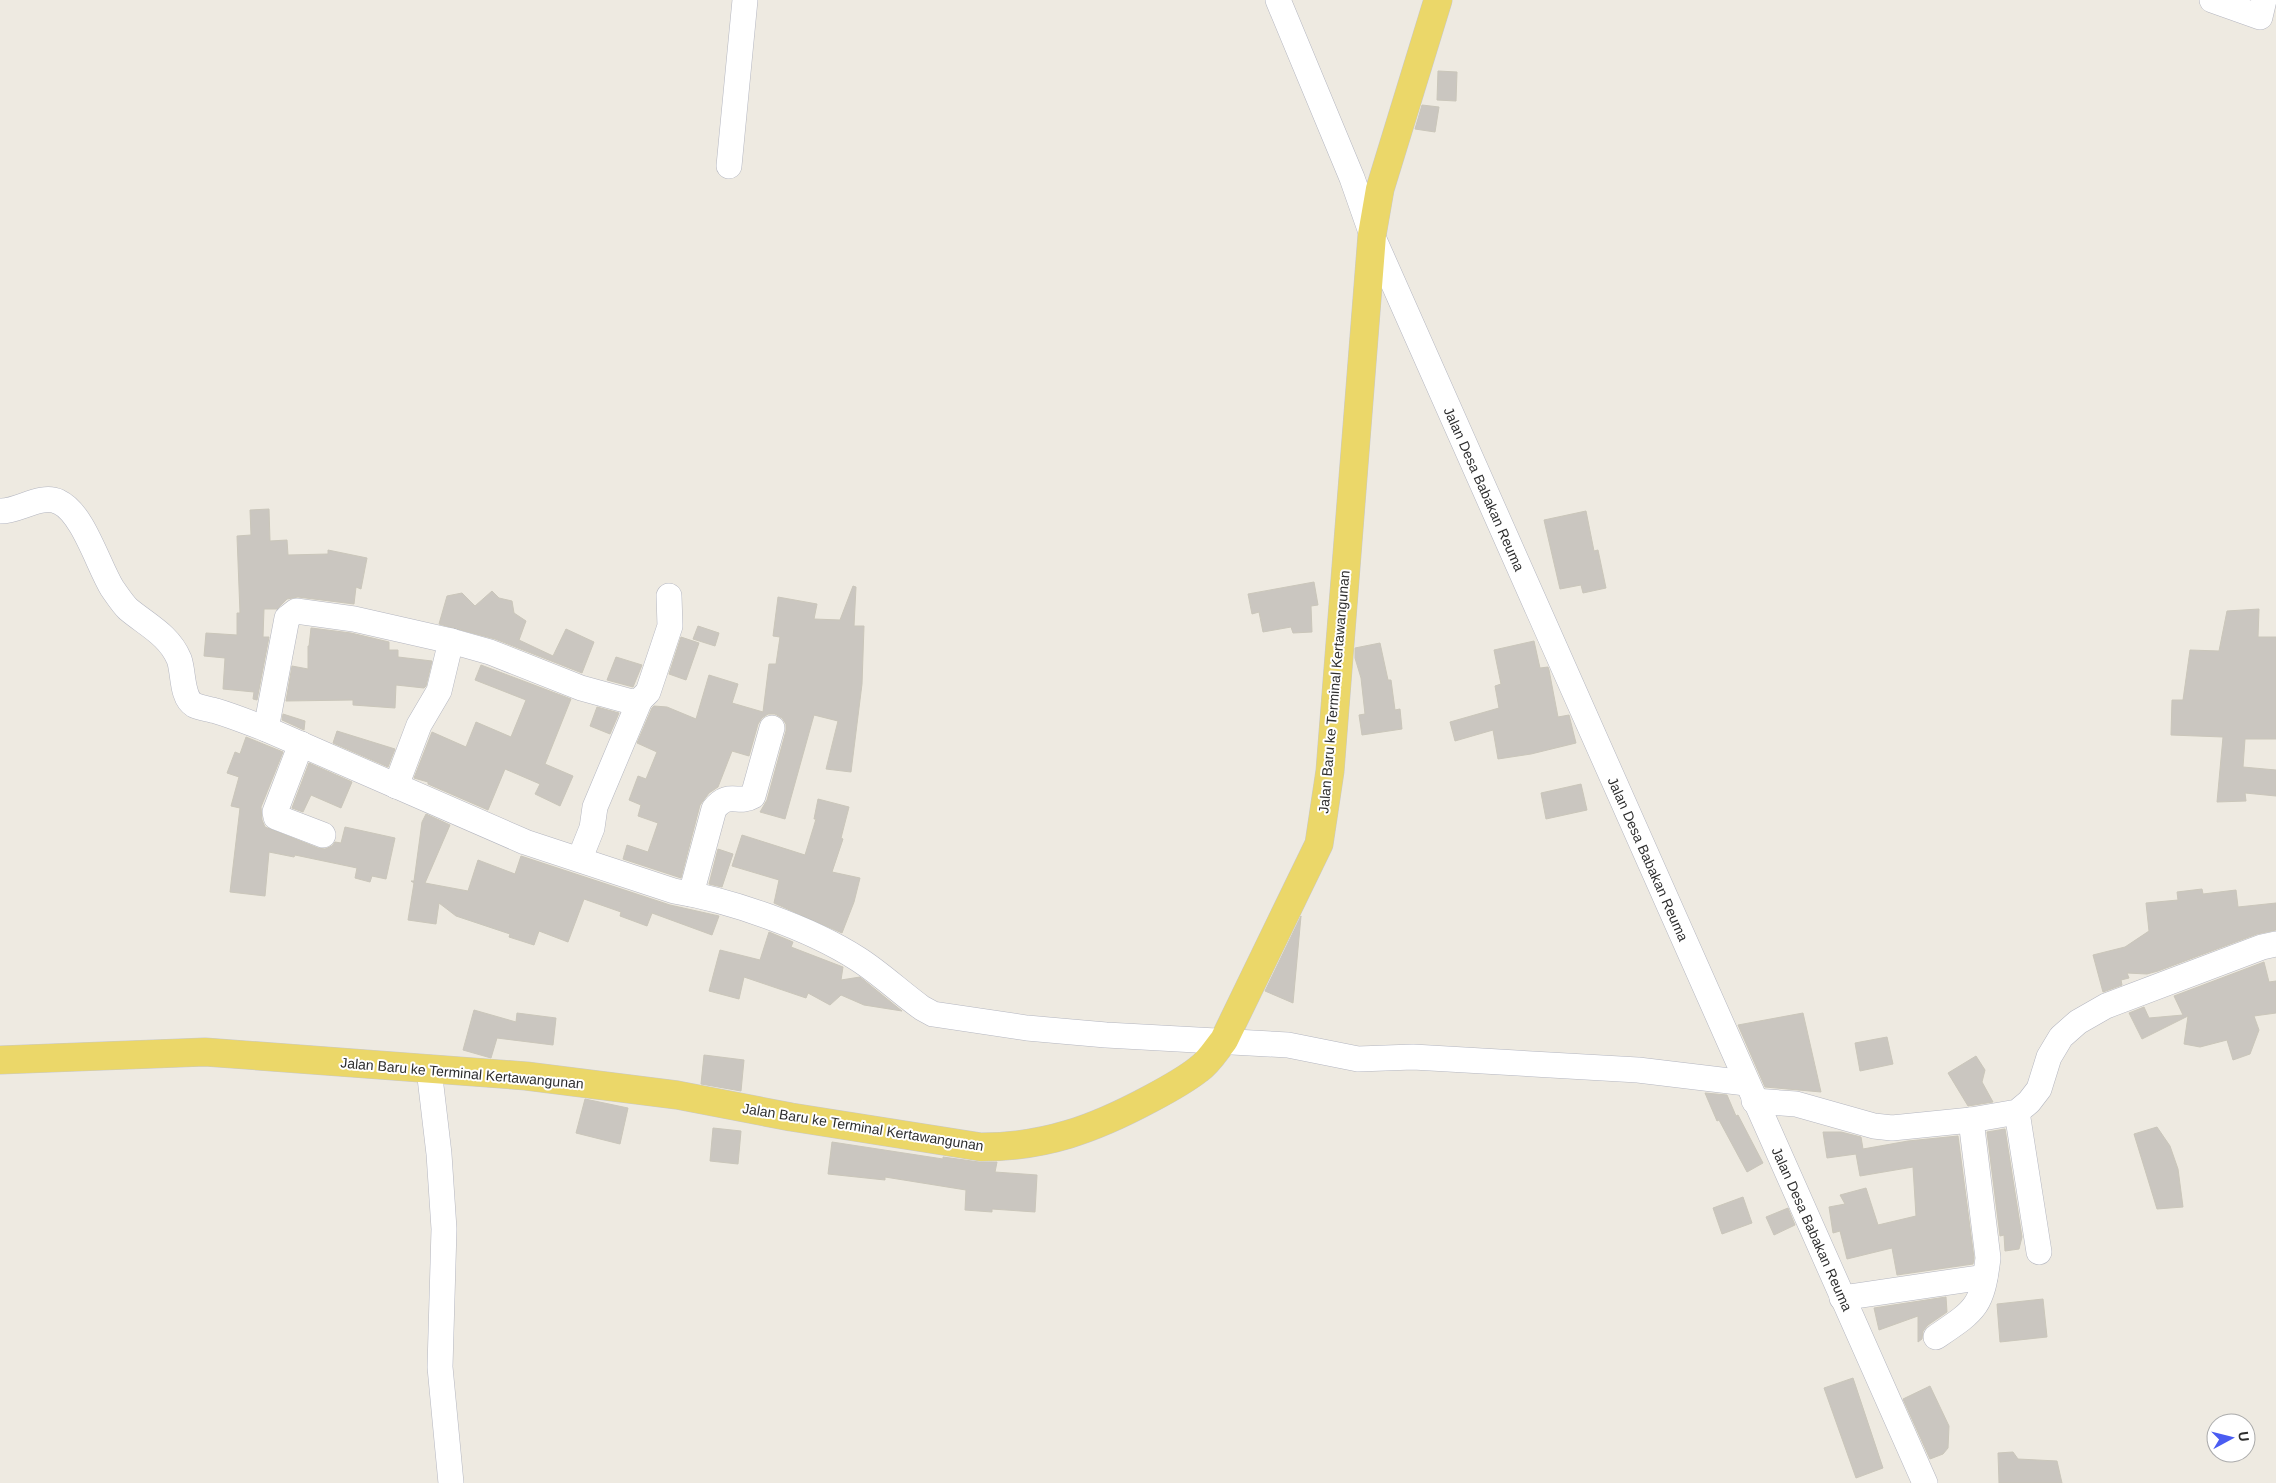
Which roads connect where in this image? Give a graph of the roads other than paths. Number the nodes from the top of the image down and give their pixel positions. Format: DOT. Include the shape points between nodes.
graph roads {
  1 [pos="745,0"];
  2 [pos="1278,0"];
  3 [pos="1438,0"];
  4 [pos="2212,0"];
  5 [pos="2264,0"];
  6 [pos="729,166"];
  7 [pos="1372,235"];
  8 [pos="4,512"];
  9 [pos="669,596"];
  10 [pos="450,641"];
  11 [pos="640,700"];
  12 [pos="772,728"];
  13 [pos="266,729"];
  14 [pos="301,744"];
  15 [pos="396,786"];
  16 [pos="323,835"];
  17 [pos="580,858"];
  18 [pos="691,894"];
  19 [pos="2276,944"];
  20 [pos="1224,1040"];
  21 [pos="8,1060"];
  22 [pos="429,1069"];
  23 [pos="1750,1092"];
  24 [pos="2016,1112"];
  25 [pos="1970,1120"];
  26 [pos="2039,1252"];
  27 [pos="1985,1277"];
  28 [pos="1842,1298"];
  29 [pos="1936,1337"];
  30 [pos="451,1483"];
  31 [pos="1925,1483"];
  1 -- 6 [label="street"];
  2 -- 7 [label="street, Jalan Desa Babakan Reuma" via="1352,178"];
  3 -- 7 [label="main road, Jalan Baru ke Terminal Kertawangunan" via="1380,189"];
  4 -- 5 [label="street" via="2260,17"];
  7 -- 20 [label="main road, Jalan Baru ke Terminal Kertawangunan" via="1330,771 1319,844"];
  7 -- 23 [label="street, Jalan Desa Babakan Reuma"];
  8 -- 13 [label="street" via="49,500 58,501 66,507 79,522 113,589 128,608 148,622 173,649 184,673 188,698 194,704"];
  9 -- 11 [label="street" via="670,626 648,692"];
  10 -- 11 [label="street" via="490,652 618,700"];
  10 -- 13 [label="street" via="296,611 286,618"];
  10 -- 15 [label="street" via="439,690 419,725"];
  11 -- 17 [label="street" via="595,806 592,828"];
  12 -- 18 [label="street" via="753,796 730,797 714,810"];
  13 -- 14 [label="street"];
  14 -- 15 [label="street"];
  14 -- 16 [label="street" via="274,812 276,817"];
  15 -- 17 [label="street" via="525,842"];
  17 -- 18 [label="street"];
  18 -- 20 [label="street" via="771,918 821,938 858,959 933,1014 1027,1028"];
  19 -- 24 [label="street" via="2106,1006 2078,1022 2061,1037 2049,1057 2039,1089"];
  20 -- 22 [label="main road, Jalan Baru ke Terminal Kertawangunan" via="1201,1068 1124,1113 1069,1135 1012,1147 950,1143 678,1096 526,1076"];
  20 -- 23 [label="street" via="1288,1046 1344,1057 1413,1057 1638,1070"];
  21 -- 22 [label="main road, Jalan Baru ke Terminal Kertawangunan" via="204,1052"];
  22 -- 30 [label="street" via="444,1229 440,1367"];
  23 -- 25 [label="street" via="1874,1126 1892,1128"];
  23 -- 28 [label="street, Jalan Desa Babakan Reuma"];
  24 -- 25 [label="street"];
  24 -- 26 [label="street"];
  25 -- 27 [label="street" via="1988,1258"];
  27 -- 28 [label="street"];
  27 -- 29 [label="street" via="1978,1303 1966,1317"];
  28 -- 31 [label="street, Jalan Desa Babakan Reuma"];
}
